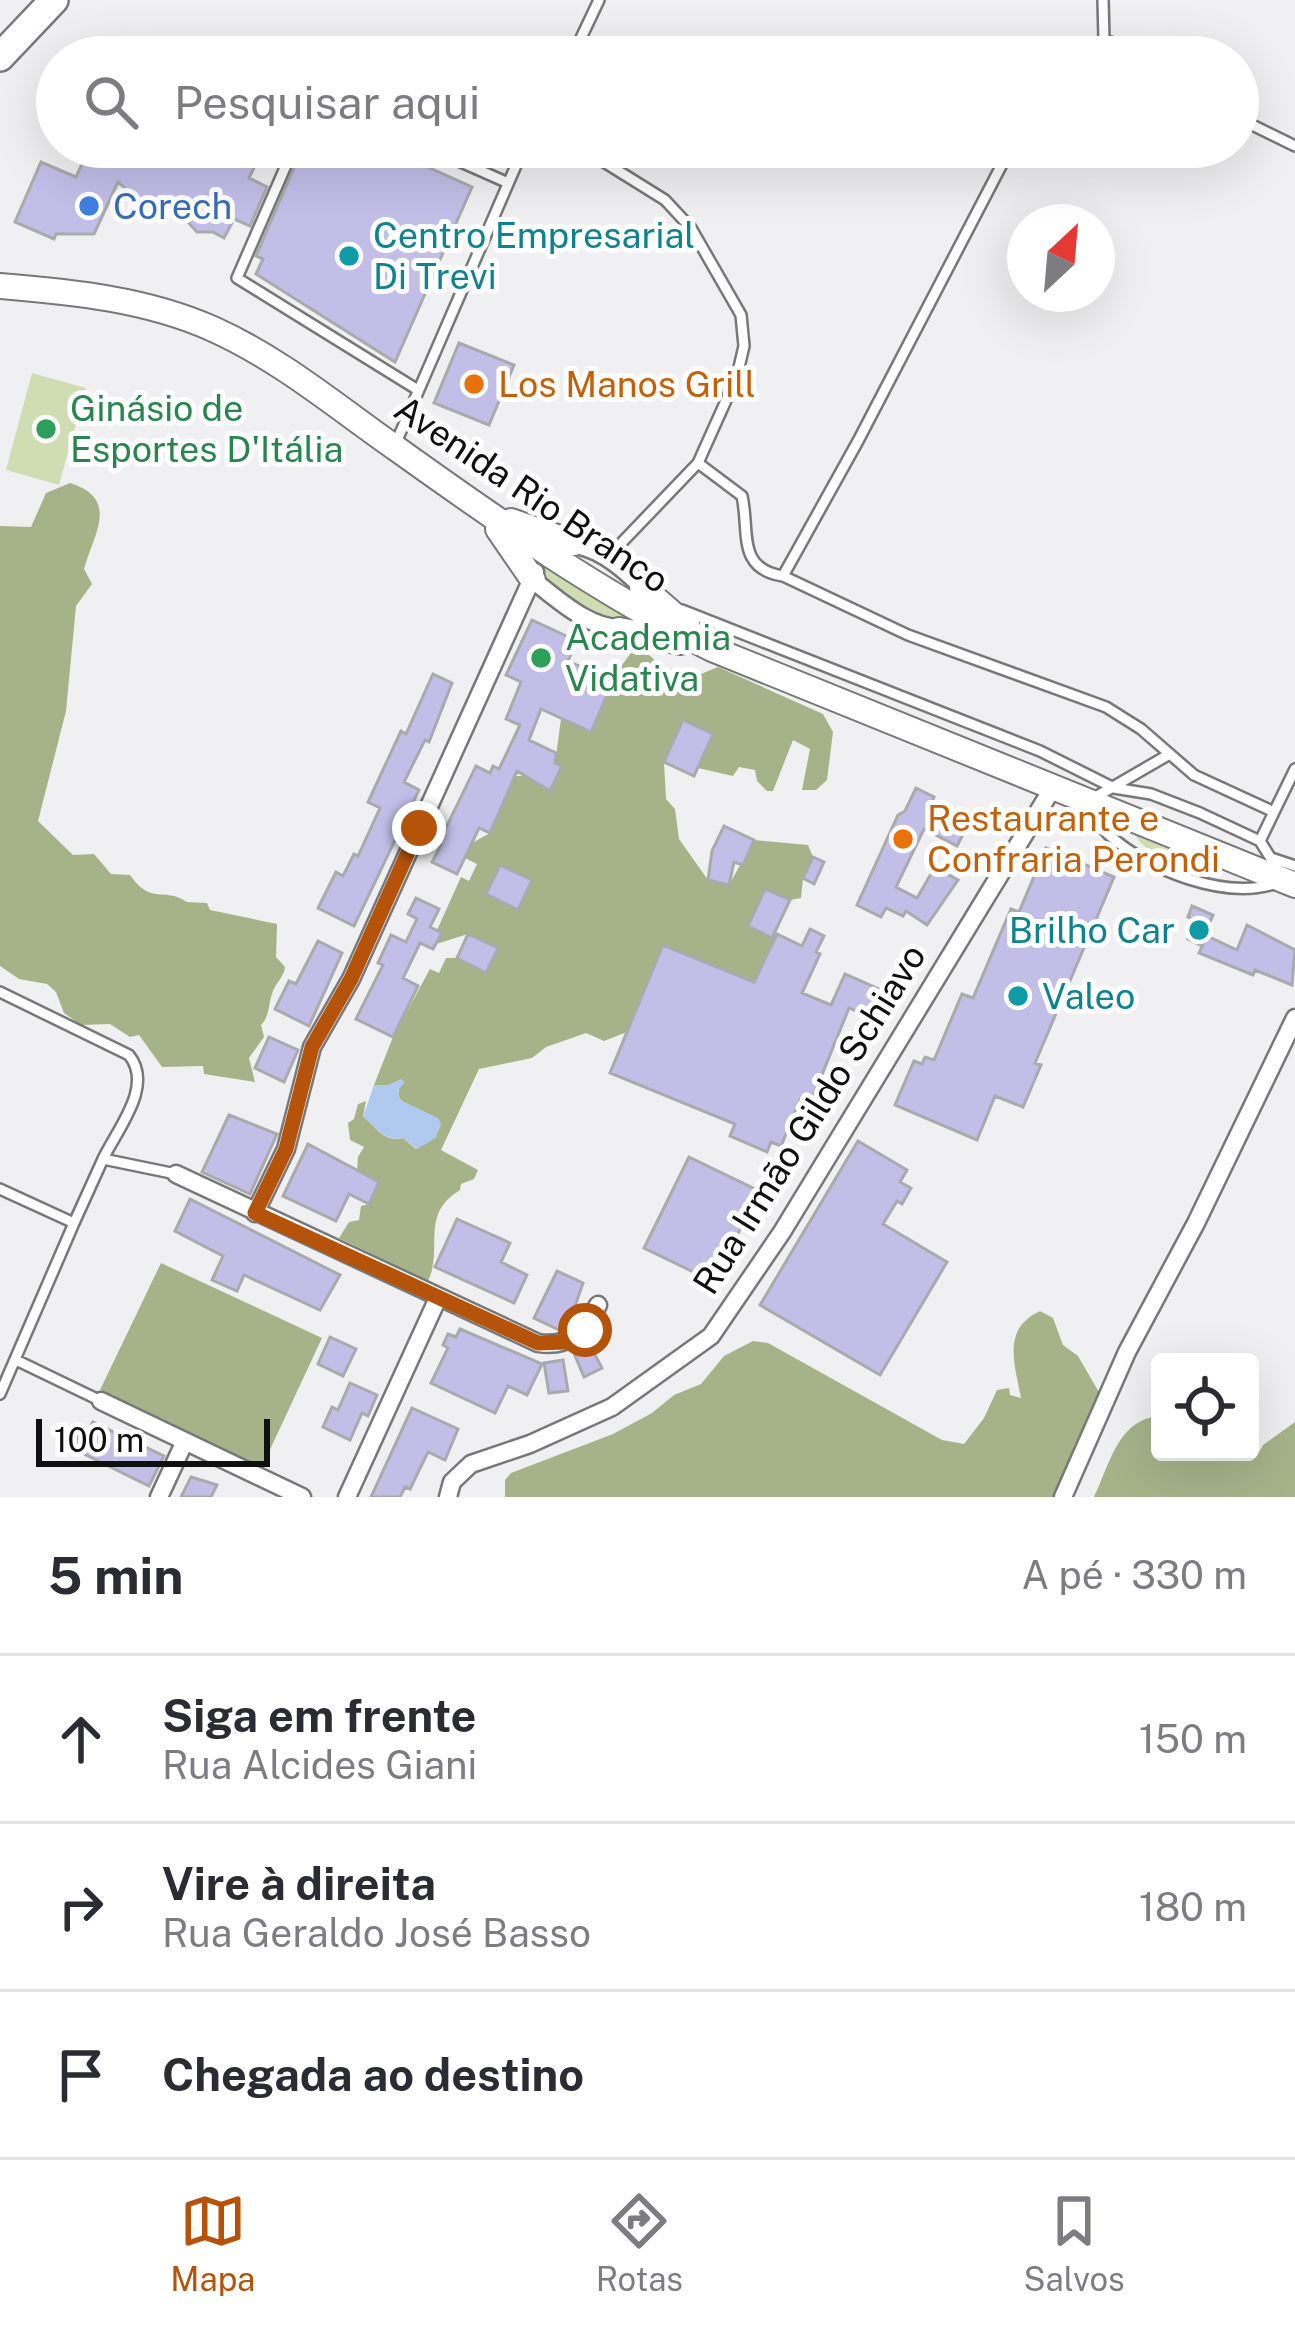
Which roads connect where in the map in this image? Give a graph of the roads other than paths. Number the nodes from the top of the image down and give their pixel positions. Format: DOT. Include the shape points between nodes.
graph roads {
  1 [pos="54,0"];
  2 [pos="599,0"];
  3 [pos="1103,0"];
  4 [pos="583,36"];
  5 [pos="1104,36"];
  6 [pos="0,57"];
  7 [pos="1259,128"];
  8 [pos="1295,146"];
  9 [pos="285,168"];
  10 [pos="474,168"];
  11 [pos="513,168"];
  12 [pos="614,168"];
  13 [pos="1000,168"];
  14 [pos="506,182"];
  15 [pos="0,286"];
  16 [pos="418,390"];
  17 [pos="394,447"];
  18 [pos="698,463"];
  19 [pos="486,512"];
  20 [pos="574,544"];
  21 [pos="543,553"];
  22 [pos="607,558"];
  23 [pos="783,576"];
  24 [pos="533,580"];
  25 [pos="648,601"];
  26 [pos="619,630"];
  27 [pos="712,649"];
  28 [pos="1168,755"];
  29 [pos="1295,769"];
  30 [pos="1114,788"];
  31 [pos="1052,789"];
  32 [pos="1087,802"];
  33 [pos="1274,812"];
  34 [pos="1260,841"];
  35 [pos="1286,872"];
  36 [pos="0,992"];
  37 [pos="1295,1018"];
  38 [pos="103,1159"];
  39 [pos="176,1174"];
  40 [pos="0,1189"];
  41 [pos="255,1213"];
  42 [pos="74,1223"];
  43 [pos="438,1298"];
  44 [pos="598,1305"];
  45 [pos="16,1360"];
  46 [pos="0,1394"];
  47 [pos="101,1401"];
  48 [pos="185,1442"];
  49 [pos="159,1497"];
  50 [pos="302,1497"];
  51 [pos="346,1497"];
  52 [pos="448,1497"];
  53 [pos="1063,1497"];
  1 -- 6 [label="main road"];
  2 -- 4 [label="lane"];
  3 -- 5 [label="lane"];
  7 -- 8 [label="lane"];
  9 -- 16 [label="lane" via="237,278"];
  10 -- 14 [label="lane"];
  11 -- 14 [label="lane"];
  12 -- 18 [label="lane" via="665,200 691,228 741,315 737,376"];
  13 -- 23 [label="lane"];
  14 -- 16 [label="lane"];
  15 -- 17 [label="main road, Avenida Rio Branco" via="79,292 210,328 283,368"];
  16 -- 17 [label="lane"];
  17 -- 19 [label="main road, Avenida Rio Branco"];
  18 -- 22 [label="lane"];
  18 -- 23 [label="lane" via="742,496 752,560"];
  19 -- 20 [label="main road"];
  19 -- 21 [label="main road, Avenida Rio Branco"];
  19 -- 24 [label="main road"];
  20 -- 21 [label="street"];
  20 -- 22 [label="street"];
  21 -- 24 [label="street"];
  21 -- 25 [label="main road, Avenida Rio Branco"];
  22 -- 25 [label="street"];
  23 -- 28 [label="lane" via="908,635 1106,707"];
  24 -- 26 [label="street"];
  24 -- 41 [label="street" via="351,979 312,1047 286,1149"];
  25 -- 26 [label="street"];
  25 -- 27 [label="main road, Avenida Rio Branco"];
  25 -- 30 [label="lane" via="707,617"];
  26 -- 27 [label="main road"];
  27 -- 31 [label="main road"];
  28 -- 30 [label="lane"];
  28 -- 33 [label="lane"];
  29 -- 33 [label="lane"];
  30 -- 32 [label="lane"];
  30 -- 34 [label="lane" via="1150,794"];
  31 -- 32 [label="main road"];
  31 -- 52 [label="street, Rua Irmão Gildo Schiavo" via="711,1336 612,1407 471,1464"];
  32 -- 35 [label="main road"];
  33 -- 34 [label="lane"];
  34 -- 35 [label="lane"];
  36 -- 38 [label="lane" via="138,1066 140,1085"];
  37 -- 53 [label="street"];
  38 -- 39 [label="lane"];
  38 -- 42 [label="lane"];
  39 -- 41 [label="street"];
  40 -- 42 [label="lane"];
  41 -- 43 [label="street"];
  42 -- 45 [label="lane"];
  43 -- 44 [label="street" via="547,1345 579,1335"];
  43 -- 51 [label="street"];
  45 -- 46 [label="lane"];
  45 -- 47 [label="lane"];
  47 -- 48 [label="street"];
  48 -- 49 [label="street"];
  48 -- 50 [label="street"];
}
